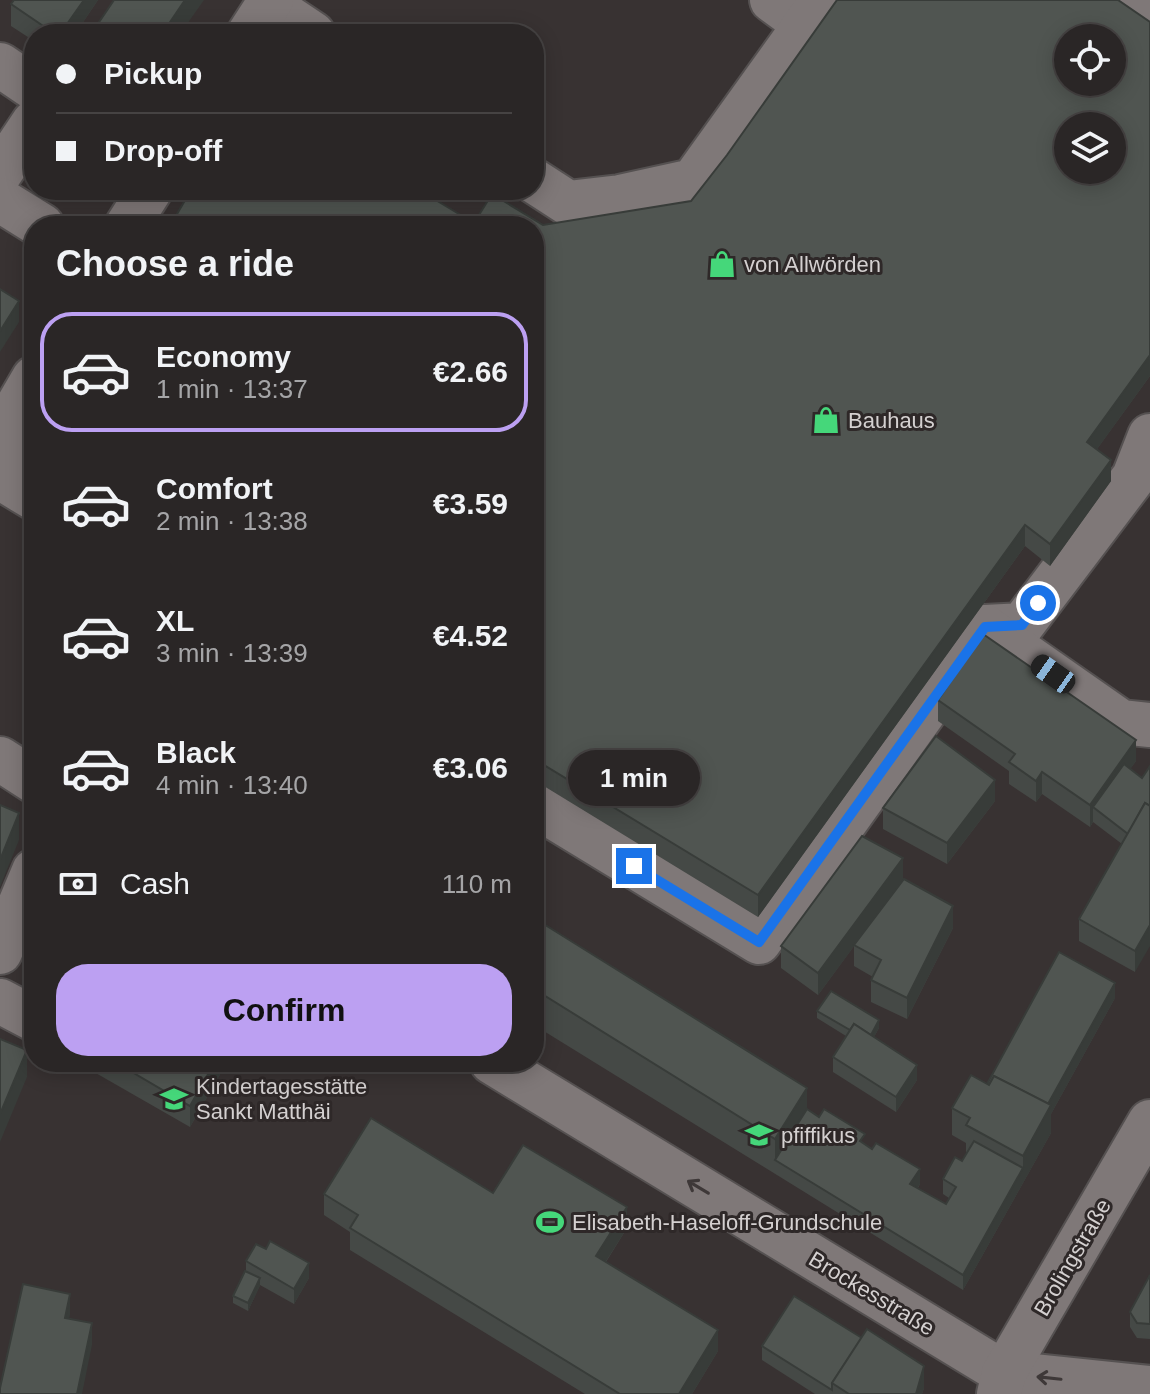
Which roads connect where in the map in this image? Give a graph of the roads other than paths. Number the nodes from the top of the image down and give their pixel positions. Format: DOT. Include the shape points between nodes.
graph roads {
  1 [pos="1128,0"];
  2 [pos="263,13"];
  3 [pos="1150,16"];
  4 [pos="289,24"];
  5 [pos="799,28"];
  6 [pos="0,65"];
  7 [pos="24,81"];
  8 [pos="24,137"];
  9 [pos="0,173"];
  10 [pos="544,187"];
  11 [pos="0,200"];
  12 [pos="26,216"];
  13 [pos="24,395"];
  14 [pos="1150,437"];
  15 [pos="1142,483"];
  16 [pos="24,492"];
  17 [pos="985,627"];
  18 [pos="1150,725"];
  19 [pos="0,759"];
  20 [pos="24,775"];
  21 [pos="544,811"];
  22 [pos="24,895"];
  23 [pos="0,952"];
  24 [pos="0,1001"];
  25 [pos="24,1014"];
  26 [pos="508,1072"];
  27 [pos="1150,1122"];
  28 [pos="1001,1384"];
  29 [pos="1150,1388"];
  1 -- 3 [label="street"];
  2 -- 4 [label="street"];
  5 -- 10 [label="street" via="693,181 568,203"];
  6 -- 7 [label="street"];
  8 -- 9 [label="street"];
  11 -- 12 [label="street"];
  13 -- 16 [label="street" via="1,478"];
  14 -- 15 [label="street"];
  15 -- 17 [label="street" via="1022,625"];
  17 -- 18 [label="street" via="1121,722"];
  17 -- 21 [label="street" via="759,942"];
  19 -- 20 [label="street"];
  22 -- 23 [label="street"];
  24 -- 25 [label="street"];
  28 -- 26 [label="street, Brockesstraße, one-way"];
  27 -- 28 [label="street, Brolingstraße"];
  29 -- 28 [label="street, Brockesstraße, one-way"];
}
